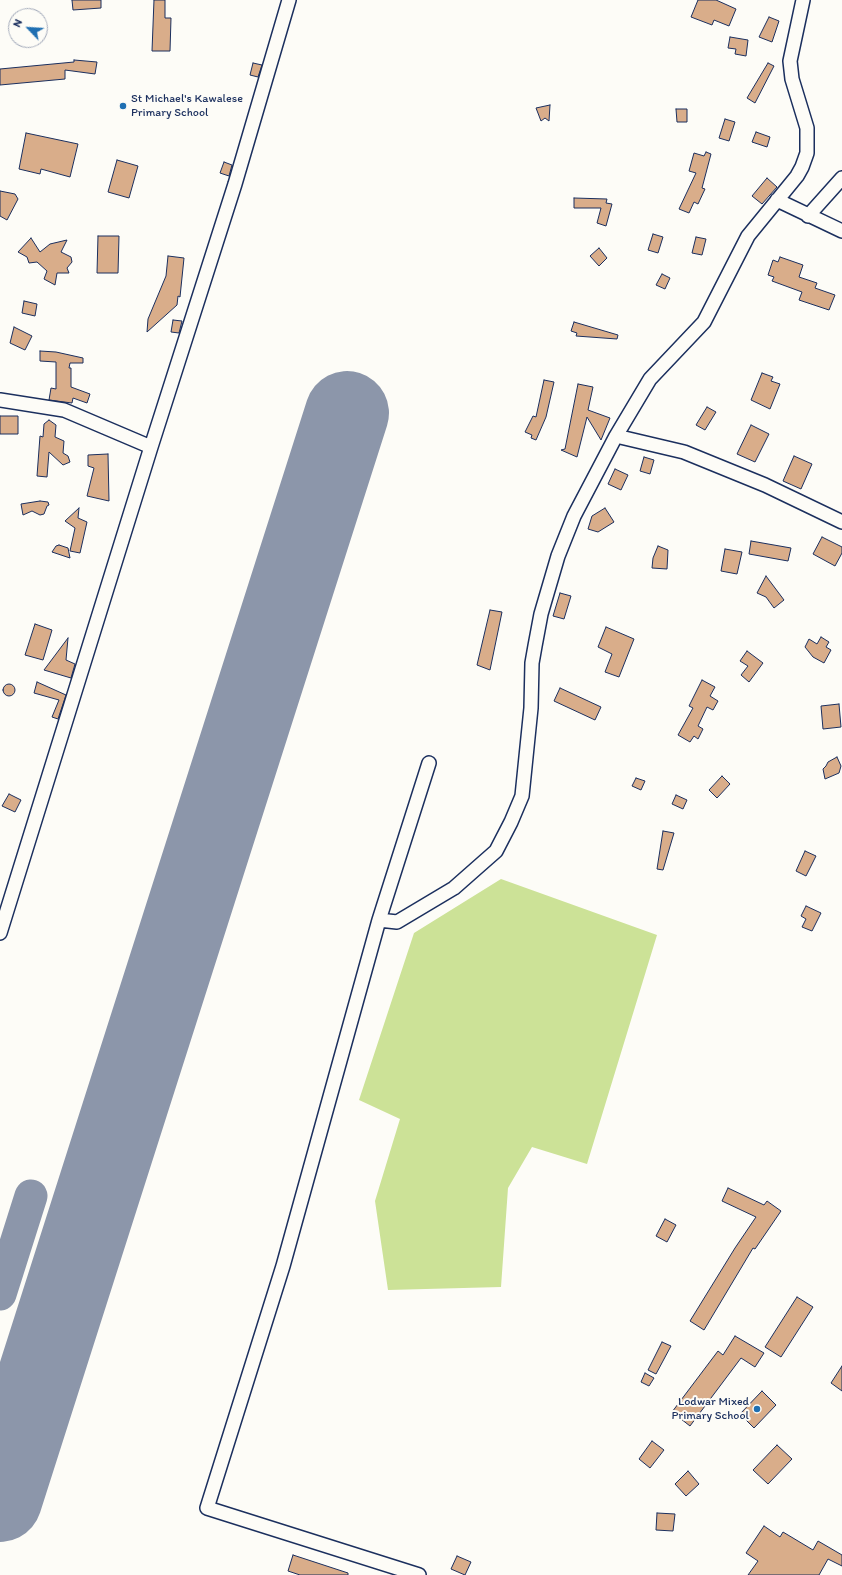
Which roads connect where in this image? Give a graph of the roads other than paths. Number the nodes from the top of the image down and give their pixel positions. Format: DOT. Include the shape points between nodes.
graph roads {
  1 [pos="289,0"];
  2 [pos="803,0"];
  3 [pos="842,178"];
  4 [pos="777,200"];
  5 [pos="808,216"];
  6 [pos="842,230"];
  7 [pos="0,400"];
  8 [pos="616,436"];
  9 [pos="151,447"];
  10 [pos="842,522"];
  11 [pos="429,763"];
  12 [pos="379,920"];
  13 [pos="0,933"];
  14 [pos="419,1575"];
  1 -- 9 [label="street" via="233,191"];
  2 -- 4 [label="street" via="790,61 792,79 807,128 807,153 797,176"];
  3 -- 5 [label="street"];
  4 -- 5 [label="street"];
  4 -- 8 [label="street" via="748,236 704,322 650,379"];
  5 -- 6 [label="street"];
  7 -- 9 [label="street" via="64,410"];
  8 -- 10 [label="street" via="684,452 765,485"];
  8 -- 12 [label="street" via="574,516 541,614 532,663 531,708 522,796 505,835 496,851 454,888 397,922"];
  9 -- 13 [label="street"];
  11 -- 12 [label="street"];
  12 -- 14 [label="street" via="283,1266 207,1508"];
}
